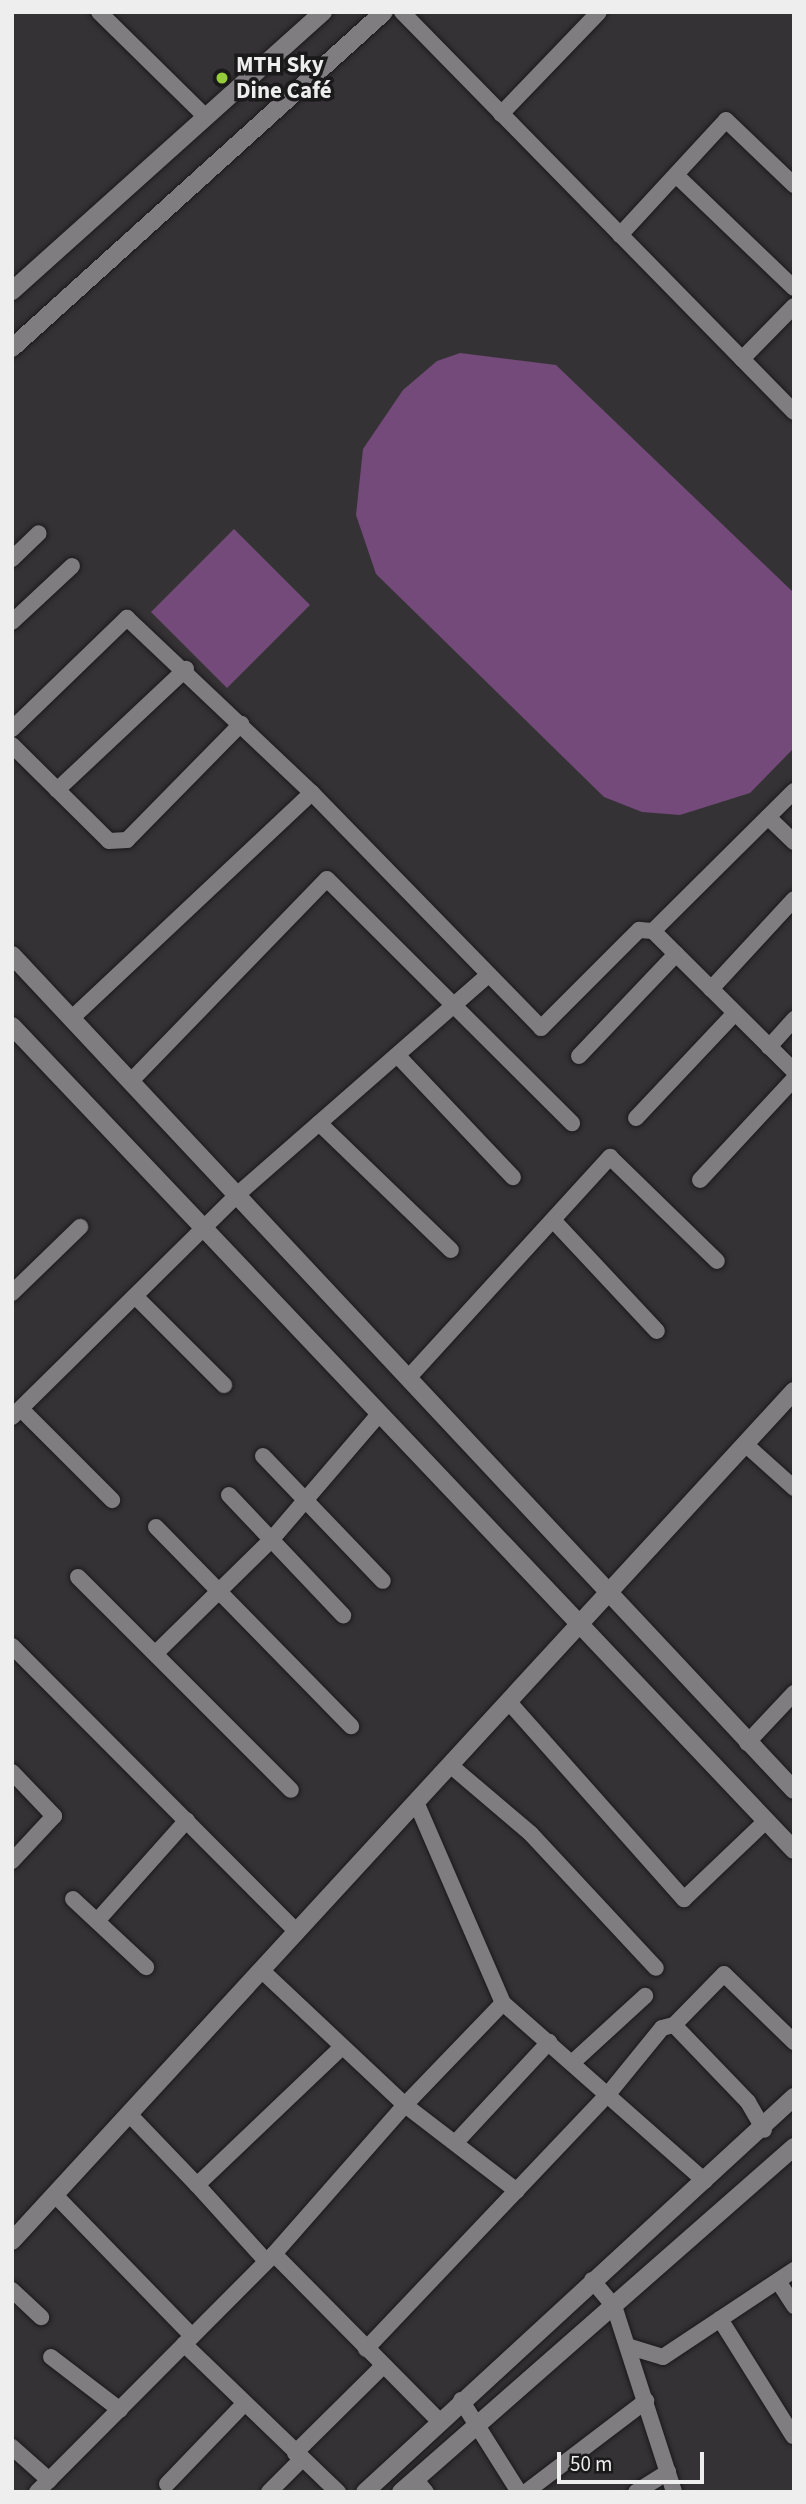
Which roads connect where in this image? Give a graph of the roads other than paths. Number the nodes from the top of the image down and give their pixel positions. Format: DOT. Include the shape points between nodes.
graph roads {
  1 [pos="99,12"];
  2 [pos="323,12"];
  3 [pos="384,12"];
  4 [pos="402,12"];
  5 [pos="599,12"];
  6 [pos="501,114"];
  7 [pos="206,117"];
  8 [pos="676,175"];
  9 [pos="794,185"];
  10 [pos="620,235"];
  11 [pos="794,288"];
  12 [pos="12,290"];
  13 [pos="794,306"];
  14 [pos="12,348"];
  15 [pos="741,359"];
  16 [pos="794,412"];
  17 [pos="39,533"];
  18 [pos="12,559"];
  19 [pos="72,566"];
  20 [pos="12,622"];
  21 [pos="186,669"];
  22 [pos="241,724"];
  23 [pos="12,729"];
  24 [pos="12,745"];
  25 [pos="58,790"];
  26 [pos="794,791"];
  27 [pos="312,793"];
  28 [pos="768,817"];
  29 [pos="794,842"];
  30 [pos="794,899"];
  31 [pos="653,931"];
  32 [pos="676,954"];
  33 [pos="12,955"];
  34 [pos="487,976"];
  35 [pos="711,989"];
  36 [pos="453,1006"];
  37 [pos="735,1013"];
  38 [pos="72,1018"];
  39 [pos="794,1019"];
  40 [pos="12,1026"];
  41 [pos="769,1046"];
  42 [pos="398,1056"];
  43 [pos="579,1056"];
  44 [pos="794,1071"];
  45 [pos="794,1079"];
  46 [pos="131,1080"];
  47 [pos="636,1118"];
  48 [pos="319,1123"];
  49 [pos="572,1123"];
  50 [pos="513,1177"];
  51 [pos="700,1180"];
  52 [pos="238,1194"];
  53 [pos="554,1220"];
  54 [pos="80,1227"];
  55 [pos="203,1228"];
  56 [pos="452,1250"];
  57 [pos="717,1261"];
  58 [pos="12,1293"];
  59 [pos="135,1296"];
  60 [pos="657,1332"];
  61 [pos="410,1376"];
  62 [pos="224,1385"];
  63 [pos="794,1391"];
  64 [pos="17,1413"];
  65 [pos="380,1413"];
  66 [pos="745,1444"];
  67 [pos="263,1456"];
  68 [pos="794,1488"];
  69 [pos="229,1495"];
  70 [pos="112,1500"];
  71 [pos="306,1502"];
  72 [pos="156,1527"];
  73 [pos="272,1539"];
  74 [pos="78,1577"];
  75 [pos="383,1581"];
  76 [pos="611,1590"];
  77 [pos="217,1592"];
  78 [pos="343,1615"];
  79 [pos="579,1623"];
  80 [pos="12,1646"];
  81 [pos="156,1653"];
  82 [pos="794,1693"];
  83 [pos="508,1701"];
  84 [pos="351,1726"];
  85 [pos="747,1743"];
  86 [pos="450,1765"];
  87 [pos="12,1772"];
  88 [pos="291,1790"];
  89 [pos="794,1790"];
  90 [pos="416,1802"];
  91 [pos="187,1820"];
  92 [pos="766,1821"];
  93 [pos="794,1850"];
  94 [pos="12,1861"];
  95 [pos="73,1899"];
  96 [pos="97,1921"];
  97 [pos="296,1932"];
  98 [pos="146,1967"];
  99 [pos="656,1968"];
  100 [pos="261,1970"];
  101 [pos="645,1996"];
  102 [pos="503,2003"];
  103 [pos="674,2025"];
  104 [pos="549,2042"];
  105 [pos="794,2042"];
  106 [pos="340,2049"];
  107 [pos="573,2062"];
  108 [pos="609,2093"];
  109 [pos="794,2097"];
  110 [pos="405,2105"];
  111 [pos="129,2114"];
  112 [pos="764,2130"];
  113 [pos="458,2140"];
  114 [pos="794,2147"];
  115 [pos="705,2181"];
  116 [pos="197,2185"];
  117 [pos="517,2191"];
  118 [pos="55,2195"];
  119 [pos="12,2241"];
  120 [pos="270,2258"];
  121 [pos="794,2270"];
  122 [pos="592,2280"];
  123 [pos="778,2281"];
  124 [pos="12,2290"];
  125 [pos="614,2306"];
  126 [pos="794,2306"];
  127 [pos="41,2317"];
  128 [pos="720,2319"];
  129 [pos="188,2340"];
  130 [pos="630,2347"];
  131 [pos="366,2349"];
  132 [pos="51,2357"];
  133 [pos="383,2366"];
  134 [pos="461,2400"];
  135 [pos="646,2401"];
  136 [pos="245,2403"];
  137 [pos="120,2410"];
  138 [pos="440,2422"];
  139 [pos="475,2423"];
  140 [pos="793,2436"];
  141 [pos="12,2447"];
  142 [pos="298,2456"];
  143 [pos="668,2472"];
  144 [pos="167,2484"];
  145 [pos="421,2485"];
  146 [pos="43,2486"];
  147 [pos="269,2492"];
  148 [pos="338,2492"];
  149 [pos="365,2492"];
  150 [pos="401,2492"];
  151 [pos="519,2492"];
  152 [pos="526,2492"];
  153 [pos="636,2492"];
  154 [pos="674,2492"];
  1 -- 7 [label="street"];
  2 -- 7 [label="street"];
  3 -- 14 [label="street"];
  4 -- 6 [label="street"];
  5 -- 6 [label="street"];
  6 -- 10 [label="street"];
  7 -- 12 [label="street"];
  8 -- 9 [label="street" via="726,120"];
  8 -- 10 [label="street"];
  8 -- 11 [label="street"];
  10 -- 15 [label="street"];
  13 -- 15 [label="street"];
  15 -- 16 [label="street"];
  17 -- 18 [label="street"];
  19 -- 20 [label="street"];
  21 -- 22 [label="street"];
  21 -- 23 [label="street" via="127,618"];
  21 -- 25 [label="street"];
  22 -- 25 [label="street" via="127,840 109,841"];
  22 -- 27 [label="street"];
  24 -- 25 [label="street"];
  26 -- 28 [label="street"];
  27 -- 34 [label="street"];
  27 -- 38 [label="street"];
  28 -- 29 [label="street"];
  28 -- 31 [label="street"];
  30 -- 35 [label="street"];
  31 -- 32 [label="street"];
  31 -- 34 [label="street" via="639,930 541,1028"];
  32 -- 35 [label="street"];
  32 -- 43 [label="street"];
  33 -- 38 [label="street"];
  34 -- 36 [label="street"];
  35 -- 37 [label="street"];
  36 -- 42 [label="street"];
  36 -- 46 [label="street" via="327,879"];
  36 -- 49 [label="street"];
  37 -- 41 [label="street"];
  37 -- 47 [label="street"];
  38 -- 46 [label="street"];
  39 -- 41 [label="street"];
  40 -- 55 [label="street"];
  41 -- 44 [label="street"];
  42 -- 48 [label="street"];
  42 -- 50 [label="street"];
  45 -- 51 [label="street"];
  46 -- 52 [label="street"];
  48 -- 52 [label="street"];
  48 -- 56 [label="street"];
  52 -- 55 [label="street"];
  52 -- 61 [label="street"];
  53 -- 57 [label="street" via="610,1157"];
  53 -- 60 [label="street"];
  53 -- 61 [label="street"];
  54 -- 58 [label="street"];
  55 -- 59 [label="street"];
  55 -- 65 [label="street"];
  59 -- 62 [label="street"];
  59 -- 64 [label="street"];
  61 -- 76 [label="street"];
  63 -- 66 [label="street"];
  64 -- 70 [label="street"];
  65 -- 71 [label="street"];
  65 -- 79 [label="street"];
  66 -- 68 [label="street"];
  66 -- 76 [label="street"];
  67 -- 71 [label="street"];
  69 -- 73 [label="street"];
  71 -- 73 [label="street"];
  71 -- 75 [label="street"];
  72 -- 77 [label="street"];
  73 -- 77 [label="street"];
  73 -- 78 [label="street"];
  74 -- 81 [label="street"];
  76 -- 79 [label="street"];
  76 -- 85 [label="street"];
  77 -- 81 [label="street"];
  77 -- 84 [label="street"];
  79 -- 83 [label="street"];
  79 -- 92 [label="street"];
  80 -- 91 [label="street"];
  81 -- 88 [label="street"];
  82 -- 85 [label="street"];
  83 -- 86 [label="street"];
  83 -- 92 [label="street" via="684,1899"];
  85 -- 89 [label="street"];
  86 -- 90 [label="street"];
  86 -- 99 [label="street" via="531,1834"];
  87 -- 94 [label="street" via="54,1816"];
  90 -- 97 [label="street"];
  90 -- 102 [label="street"];
  91 -- 96 [label="street"];
  91 -- 97 [label="street"];
  92 -- 93 [label="street"];
  95 -- 96 [label="street"];
  96 -- 98 [label="street"];
  97 -- 100 [label="street"];
  100 -- 106 [label="street"];
  100 -- 111 [label="street"];
  101 -- 107 [label="street"];
  102 -- 104 [label="street"];
  102 -- 110 [label="street"];
  103 -- 105 [label="street" via="724,1974"];
  103 -- 108 [label="street" via="662,2028"];
  103 -- 112 [label="street" via="748,2102"];
  104 -- 107 [label="street"];
  104 -- 113 [label="street"];
  106 -- 110 [label="street"];
  106 -- 116 [label="street"];
  107 -- 108 [label="street"];
  108 -- 115 [label="street"];
  108 -- 117 [label="street"];
  109 -- 112 [label="street"];
  110 -- 113 [label="street"];
  110 -- 120 [label="street"];
  111 -- 116 [label="street"];
  111 -- 118 [label="street"];
  112 -- 115 [label="street"];
  113 -- 117 [label="street"];
  114 -- 125 [label="street"];
  115 -- 122 [label="street"];
  116 -- 120 [label="street"];
  117 -- 131 [label="street"];
  118 -- 119 [label="street"];
  118 -- 129 [label="street"];
  120 -- 129 [label="street"];
  120 -- 131 [label="street"];
  121 -- 123 [label="street"];
  122 -- 125 [label="street"];
  122 -- 134 [label="street"];
  123 -- 126 [label="street"];
  123 -- 128 [label="street"];
  124 -- 127 [label="street"];
  125 -- 130 [label="street"];
  125 -- 139 [label="street"];
  128 -- 130 [label="street" via="663,2357"];
  128 -- 140 [label="street"];
  129 -- 136 [label="street"];
  129 -- 137 [label="street"];
  130 -- 135 [label="street"];
  131 -- 133 [label="street"];
  132 -- 137 [label="street"];
  133 -- 138 [label="street"];
  133 -- 142 [label="street"];
  134 -- 138 [label="street"];
  134 -- 139 [label="street"];
  135 -- 143 [label="street"];
  135 -- 152 [label="street"];
  136 -- 142 [label="street"];
  136 -- 144 [label="street"];
  137 -- 146 [label="street"];
  138 -- 149 [label="street"];
  139 -- 145 [label="street"];
  139 -- 151 [label="street"];
  141 -- 146 [label="street"];
  142 -- 147 [label="street"];
  142 -- 148 [label="street"];
  143 -- 153 [label="street"];
  143 -- 154 [label="street"];
  145 -- 150 [label="street"];
}
